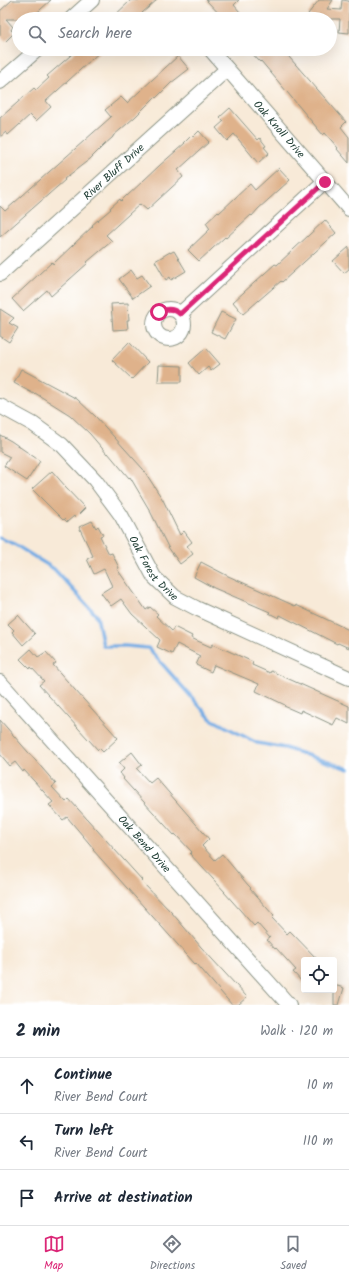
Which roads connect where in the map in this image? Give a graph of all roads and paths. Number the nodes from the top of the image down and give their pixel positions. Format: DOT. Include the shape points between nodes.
graph roads {
  1 [pos="92,0"];
  2 [pos="79,12"];
  3 [pos="30,56"];
  4 [pos="216,56"];
  5 [pos="227,69"];
  6 [pos="0,82"];
  7 [pos="325,182"];
  8 [pos="349,209"];
  9 [pos="0,274"];
  10 [pos="180,314"];
  11 [pos="0,406"];
  12 [pos="349,678"];
  13 [pos="0,682"];
  14 [pos="289,1005"];
  1 -- 2 [label="street"];
  3 -- 6 [label="street"];
  4 -- 5 [label="street, Oak Knoll Drive"];
  5 -- 7 [label="street, Oak Knoll Drive"];
  5 -- 9 [label="street, River Bluff Drive"];
  7 -- 8 [label="street, Oak Knoll Drive"];
  7 -- 10 [label="street"];
  11 -- 12 [label="street, Oak Forest Drive" via="34,424 62,445 95,480 120,515 154,577 175,597"];
  13 -- 14 [label="street, Oak Bend Drive"];
}
